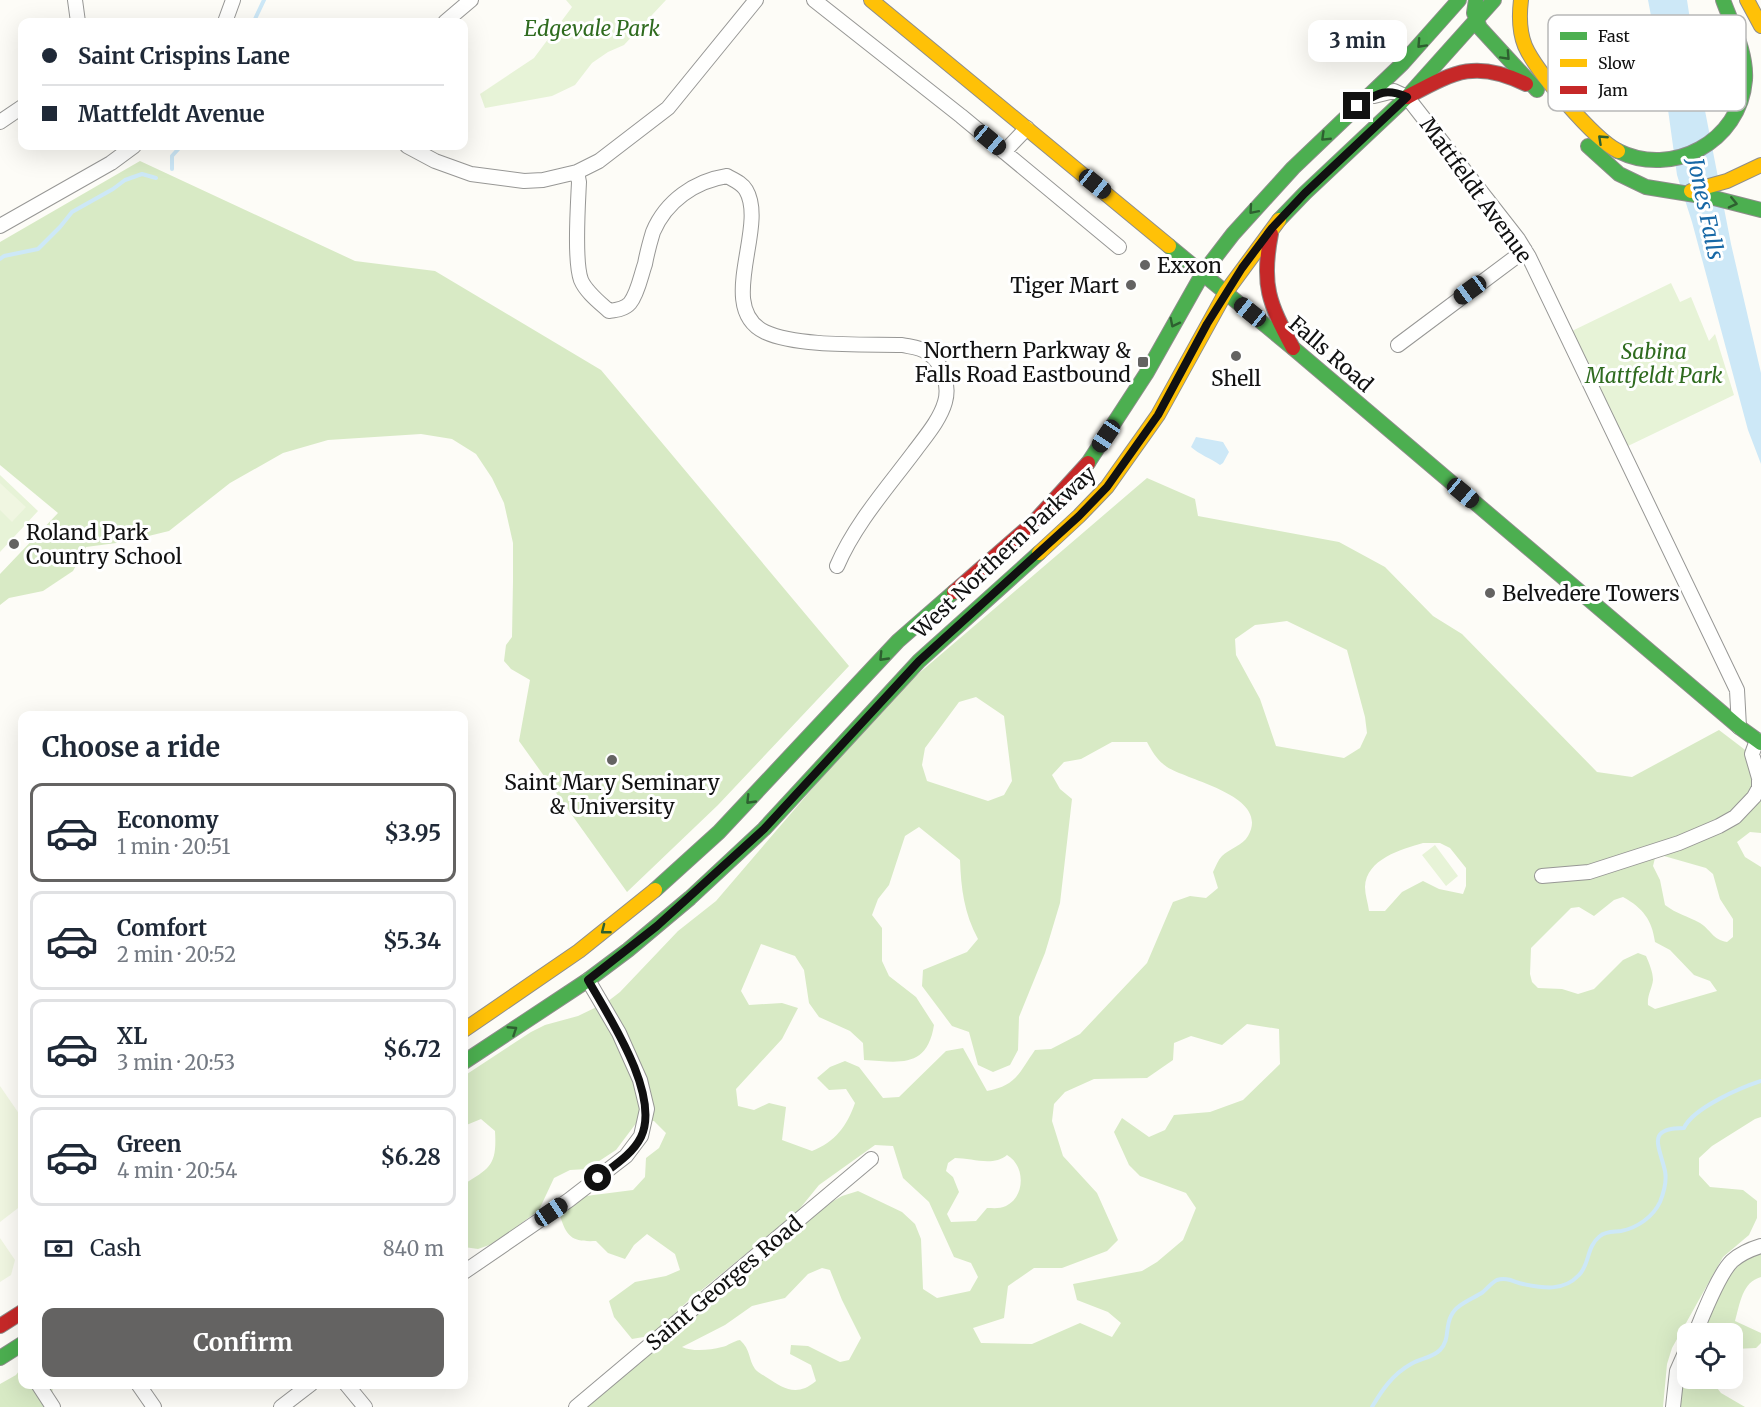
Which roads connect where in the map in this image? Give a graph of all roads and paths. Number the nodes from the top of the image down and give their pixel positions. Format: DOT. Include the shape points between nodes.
graph roads {
  1 [pos="75,0"];
  2 [pos="232,0"];
  3 [pos="471,0"];
  4 [pos="756,0"];
  5 [pos="814,0"];
  6 [pos="871,0"];
  7 [pos="1459,0"];
  8 [pos="1476,0"];
  9 [pos="1494,0"];
  10 [pos="1521,0"];
  11 [pos="1723,0"];
  12 [pos="1747,0"];
  13 [pos="1728,15"];
  14 [pos="77,18"];
  15 [pos="226,18"];
  16 [pos="450,18"];
  17 [pos="1477,21"];
  18 [pos="1761,26"];
  19 [pos="1548,82"];
  20 [pos="1537,90"];
  21 [pos="1407,97"];
  22 [pos="1548,102"];
  23 [pos="1357,106"];
  24 [pos="18,110"];
  25 [pos="1557,111"];
  26 [pos="1575,111"];
  27 [pos="1738,111"];
  28 [pos="0,122"];
  29 [pos="1027,128"];
  30 [pos="129,150"];
  31 [pos="414,150"];
  32 [pos="1004,152"];
  33 [pos="1761,165"];
  34 [pos="577,172"];
  35 [pos="1670,192"];
  36 [pos="1758,209"];
  37 [pos="0,226"];
  38 [pos="1272,228"];
  39 [pos="1119,247"];
  40 [pos="1525,250"];
  41 [pos="1203,273"];
  42 [pos="1226,292"];
  43 [pos="1398,345"];
  44 [pos="1293,348"];
  45 [pos="837,566"];
  46 [pos="1739,727"];
  47 [pos="1759,742"];
  48 [pos="1542,876"];
  49 [pos="588,980"];
  50 [pos="468,1027"];
  51 [pos="468,1059"];
  52 [pos="871,1159"];
  53 [pos="1761,1246"];
  54 [pos="468,1269"];
  55 [pos="18,1315"];
  56 [pos="1700,1323"];
  57 [pos="0,1326"];
  58 [pos="18,1352"];
  59 [pos="0,1358"];
  60 [pos="1677,1371"];
  61 [pos="41,1389"];
  62 [pos="141,1389"];
  63 [pos="304,1389"];
  64 [pos="350,1389"];
  65 [pos="53,1407"];
  66 [pos="154,1407"];
  67 [pos="281,1407"];
  68 [pos="365,1407"];
  69 [pos="576,1407"];
  70 [pos="1673,1407"];
  1 -- 14 [label="street"];
  2 -- 15 [label="street"];
  3 -- 16 [label="street"];
  4 -- 34 [label="street" via="668,108 599,161"];
  5 -- 32 [label="street"];
  6 -- 29 [label="main road, Falls Road"];
  7 -- 23 [label="main road, West Northern Parkway, one-way" via="1402,64"];
  8 -- 17 [label="main road" via="1473,13"];
  9 -- 17 [label="main road, West Northern Parkway"];
  19 -- 10 [label="main road, one-way" via="1529,56 1521,36"];
  11 -- 13 [label="main road, one-way"];
  12 -- 18 [label="main road"];
  17 -- 20 [label="main road, one-way"];
  17 -- 21 [label="main road, West Northern Parkway"];
  20 -- 21 [label="main road" via="1512,76 1473,69 1450,74"];
  20 -- 22 [label="main road"];
  21 -- 23 [label="street, Mattfeldt Avenue" via="1386,92"];
  21 -- 38 [label="main road, West Northern Parkway"];
  21 -- 40 [label="street, Mattfeldt Avenue"];
  23 -- 41 [label="main road, West Northern Parkway, one-way" via="1262,200"];
  24 -- 28 [label="street"];
  25 -- 35 [label="main road" via="1619,174 1646,187"];
  27 -- 26 [label="main road, one-way" via="1727,128 1707,146 1695,153 1655,161 1642,161 1608,146"];
  29 -- 32 [label="street"];
  29 -- 41 [label="main road, Falls Road"];
  30 -- 37 [label="street"];
  31 -- 34 [label="street" via="471,174 524,181"];
  32 -- 39 [label="street"];
  33 -- 35 [label="main road" via="1708,188"];
  34 -- 45 [label="street" via="581,279 609,311 630,303 661,217 692,187 727,176 745,189 753,208 743,295 744,308 755,325 790,340 917,348 927,352 941,368 946,401"];
  35 -- 36 [label="main road, one-way"];
  38 -- 42 [label="main road, West Northern Parkway"];
  38 -- 44 [label="main road" via="1264,272 1267,293"];
  40 -- 43 [label="street"];
  40 -- 46 [label="street, Mattfeldt Avenue" via="1737,690"];
  41 -- 42 [label="main road, Falls Road"];
  41 -- 50 [label="main road, West Northern Parkway, one-way" via="1146,374 1088,463 1033,522 898,641 719,832 673,875 579,951"];
  42 -- 44 [label="main road, Falls Road"];
  42 -- 49 [label="main road, West Northern Parkway" via="1158,415 1107,487 919,661 756,837 657,926"];
  44 -- 46 [label="main road, Falls Road"];
  46 -- 47 [label="main road, Falls Road"];
  47 -- 48 [label="street" via="1752,753 1759,788 1735,817 1679,843 1589,872"];
  51 -- 49 [label="main road, West Northern Parkway, one-way"];
  49 -- 54 [label="street" via="619,1033 640,1080 647,1108 641,1136 626,1156"];
  52 -- 69 [label="street, Saint Georges Road"];
  53 -- 56 [label="street" via="1747,1251 1727,1267"];
  55 -- 57 [label="main road"];
  58 -- 59 [label="main road"];
  60 -- 70 [label="street"];
  61 -- 65 [label="street"];
  62 -- 66 [label="street"];
  63 -- 67 [label="street"];
  64 -- 68 [label="street"];
}
